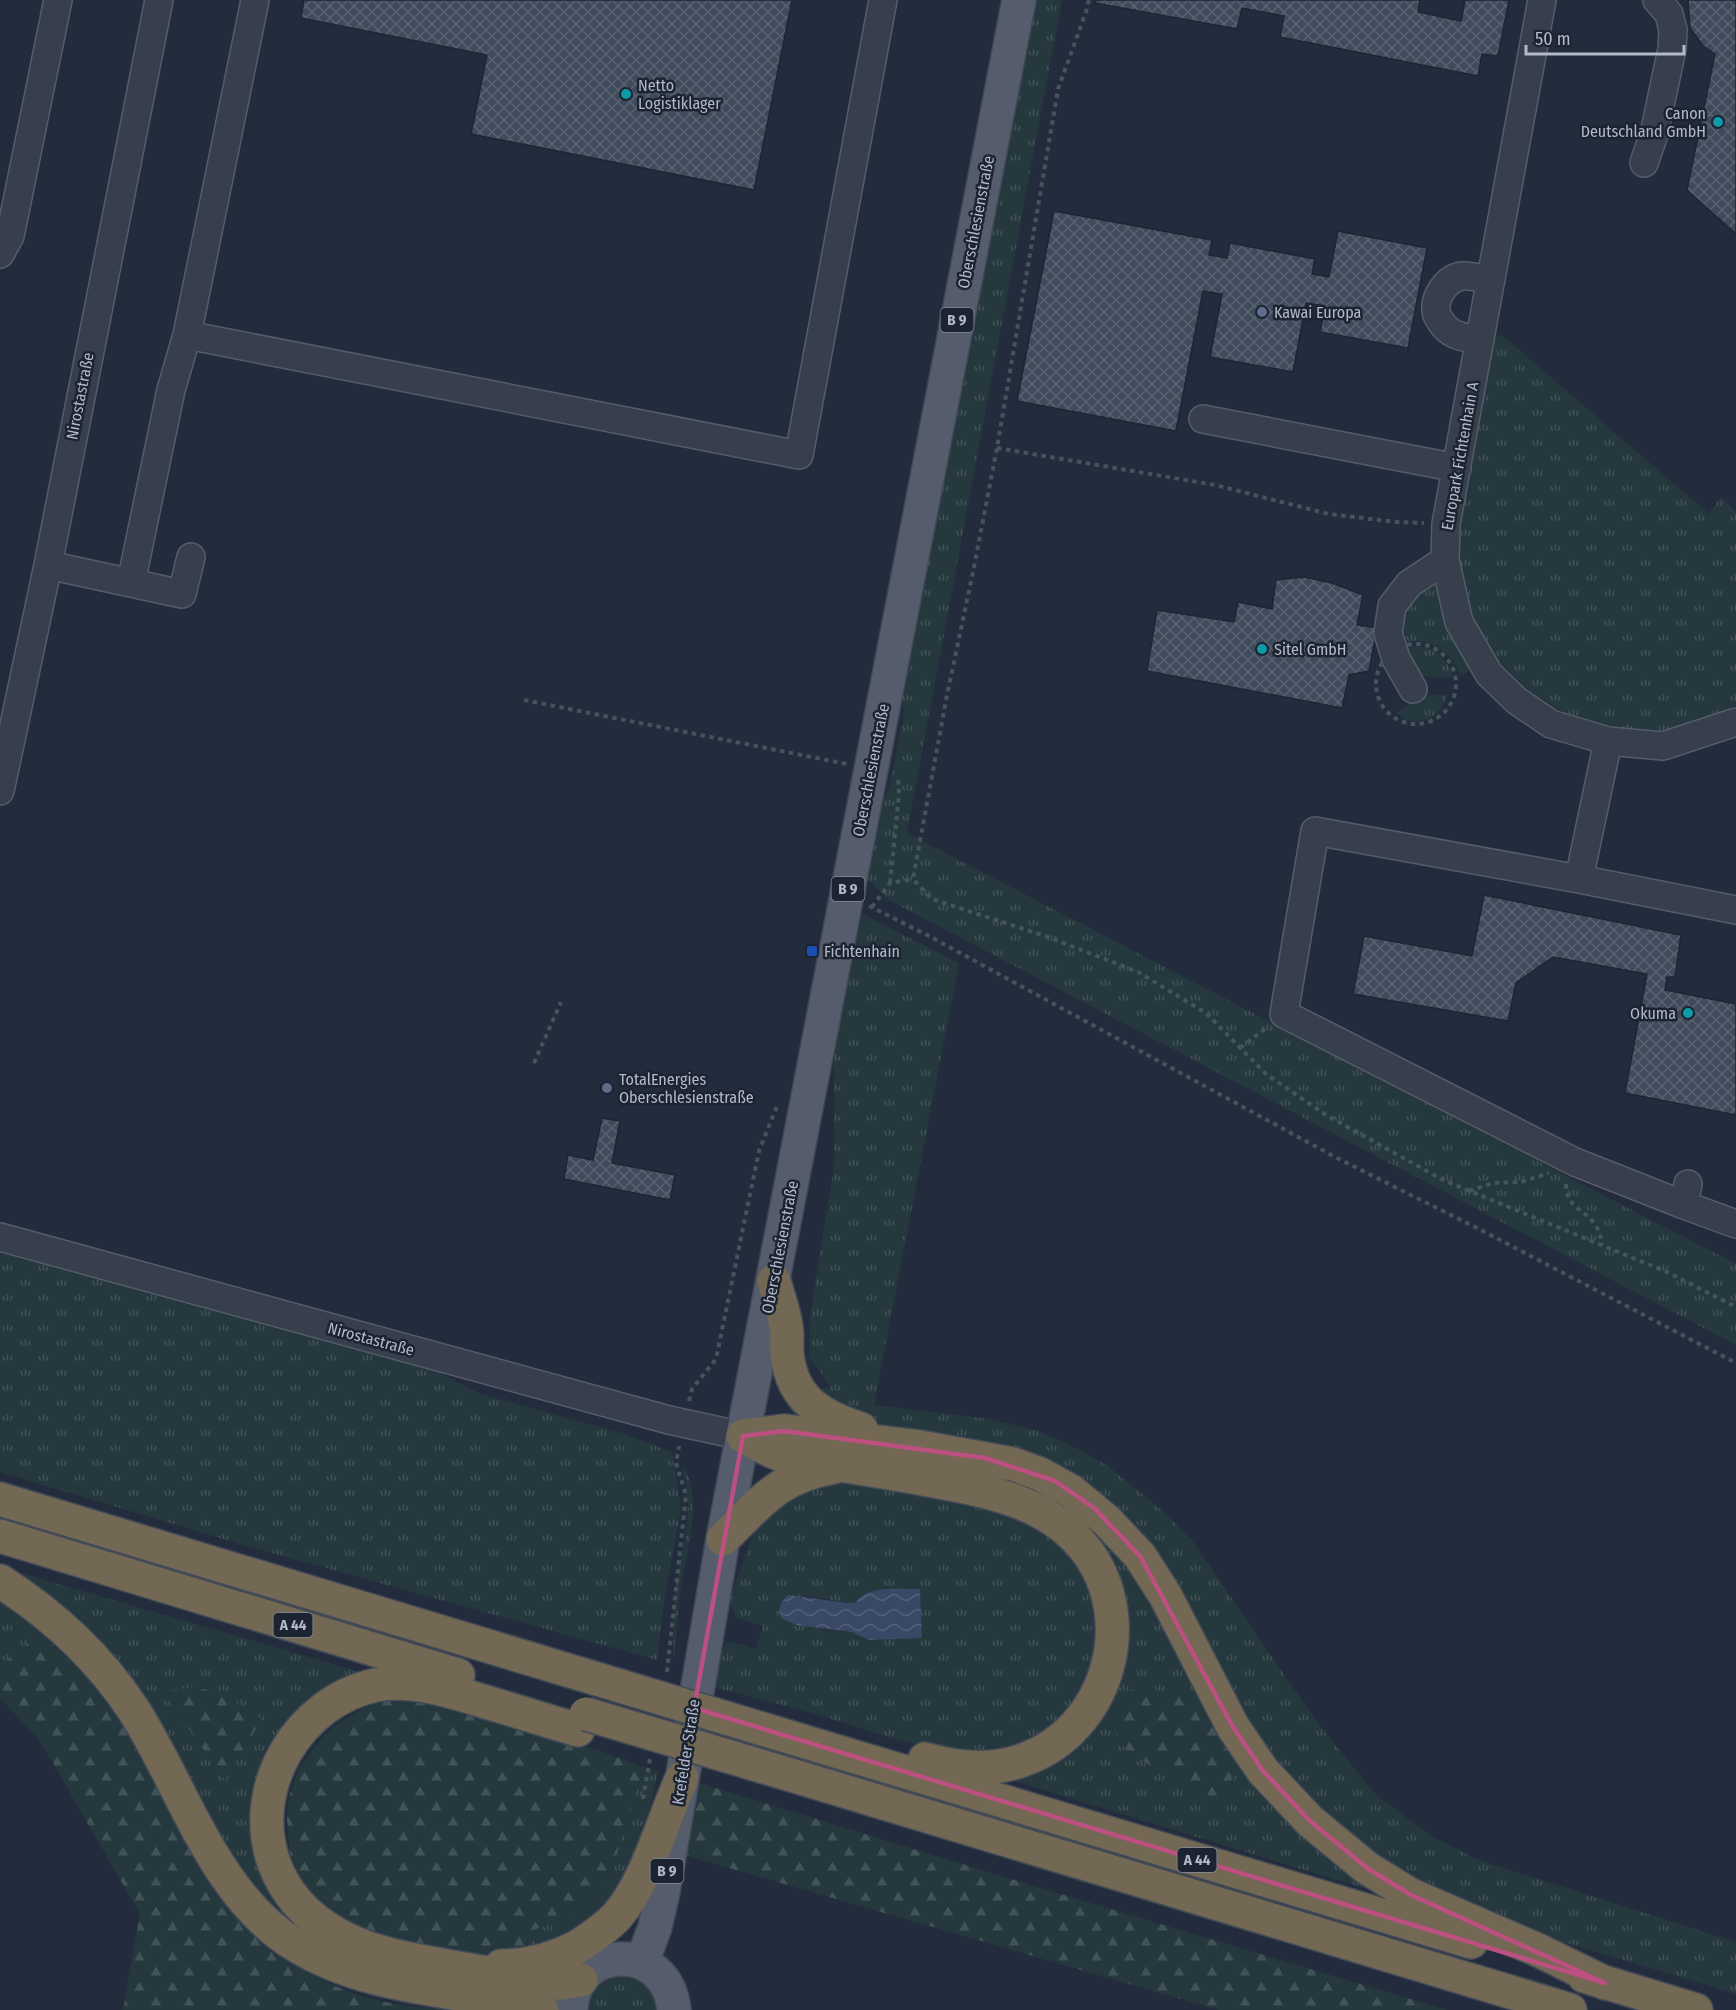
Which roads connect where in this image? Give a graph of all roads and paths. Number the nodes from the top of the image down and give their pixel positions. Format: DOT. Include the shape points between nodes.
graph roads {
  1 [pos="58,0"];
  2 [pos="159,0"];
  3 [pos="255,0"];
  4 [pos="883,0"];
  5 [pos="1019,0"];
  6 [pos="1089,0"];
  7 [pos="1542,0"];
  8 [pos="1657,0"];
  9 [pos="1644,163"];
  10 [pos="0,254"];
  11 [pos="1491,280"];
  12 [pos="187,335"];
  13 [pos="1480,340"];
  14 [pos="1203,419"];
  15 [pos="997,448"];
  16 [pos="1457,468"];
  17 [pos="1446,524"];
  18 [pos="191,557"];
  19 [pos="1445,560"];
  20 [pos="48,566"];
  21 [pos="130,583"];
  22 [pos="1413,689"];
  23 [pos="524,700"];
  24 [pos="1736,722"];
  25 [pos="1608,741"];
  26 [pos="848,764"];
  27 [pos="897,775"];
  28 [pos="0,791"];
  29 [pos="913,879"];
  30 [pos="1579,879"];
  31 [pos="890,883"];
  32 [pos="1736,910"];
  33 [pos="561,1002"];
  34 [pos="1284,1014"];
  35 [pos="1240,1048"];
  36 [pos="534,1063"];
  37 [pos="780,1099"];
  38 [pos="1575,1162"];
  39 [pos="1468,1191"];
  40 [pos="1736,1224"];
  41 [pos="0,1237"];
  42 [pos="1602,1245"];
  43 [pos="774,1281"];
  44 [pos="1736,1307"];
  45 [pos="1736,1363"];
  46 [pos="685,1424"];
  47 [pos="742,1436"];
  48 [pos="920,1447"];
  49 [pos="841,1465"];
  50 [pos="0,1499"];
  51 [pos="0,1536"];
  52 [pos="723,1539"];
  53 [pos="0,1581"];
  54 [pos="667,1673"];
  55 [pos="582,1722"];
  56 [pos="792,1728"];
  57 [pos="651,1754"];
  58 [pos="682,1778"];
  59 [pos="642,1801"];
  60 [pos="642,1962"];
  61 [pos="430,1963"];
  62 [pos="1605,1983"];
  63 [pos="576,1995"];
  64 [pos="542,2010"];
  65 [pos="674,2010"];
  66 [pos="1570,2010"];
  67 [pos="1696,2010"];
  1 -- 10 [label="street" via="10,236"];
  2 -- 20 [label="street, Nirostastraße"];
  3 -- 12 [label="street"];
  4 -- 12 [label="street" via="799,455"];
  5 -- 43 [label="main road, Oberschlesienstraße / B 9"];
  6 -- 15 [label="path" via="1058,89"];
  7 -- 11 [label="street, Europark Fichtenhain A"];
  8 -- 9 [label="street" via="1669,14 1672,49"];
  11 -- 13 [label="street, Europark Fichtenhain A"];
  11 -- 13 [label="street" via="1464,275 1450,279 1442,287 1438,301 1437,315 1446,327 1456,335"];
  12 -- 21 [label="street" via="171,390"];
  13 -- 16 [label="street, Europark Fichtenhain A"];
  14 -- 16 [label="street"];
  15 -- 17 [label="path" via="1215,485 1329,514"];
  15 -- 29 [label="path"];
  16 -- 17 [label="street, Europark Fichtenhain A"];
  17 -- 19 [label="street, Europark Fichtenhain A"];
  18 -- 21 [label="street" via="182,594"];
  19 -- 22 [label="street" via="1409,584 1392,606 1388,633 1396,659"];
  19 -- 25 [label="street, Europark Fichtenhain A" via="1459,622 1489,674 1551,724"];
  20 -- 21 [label="street"];
  20 -- 28 [label="street, Nirostastraße"];
  23 -- 26 [label="path"];
  24 -- 25 [label="street, Europark Fichtenhain A" via="1663,746"];
  25 -- 30 [label="street"];
  27 -- 31 [label="path" via="899,794"];
  29 -- 31 [label="path"];
  29 -- 35 [label="path" via="932,899 1138,972 1206,1013"];
  30 -- 32 [label="street"];
  30 -- 34 [label="street" via="1315,831"];
  31 -- 45 [label="path" via="872,907 1335,1157"];
  33 -- 36 [label="path"];
  34 -- 35 [label="path"];
  34 -- 38 [label="street"];
  35 -- 39 [label="path" via="1266,1074 1326,1115"];
  37 -- 46 [label="path" via="759,1151 716,1359 692,1389"];
  38 -- 39 [label="path" via="1521,1182 1493,1183"];
  38 -- 40 [label="street" via="1686,1195"];
  38 -- 42 [label="path" via="1566,1184 1566,1196 1596,1225"];
  39 -- 42 [label="path"];
  41 -- 46 [label="street, Nirostastraße"];
  42 -- 44 [label="path"];
  43 -- 47 [label="main road, Oberschlesienstraße / B 9"];
  43 -- 48 [label="highway" via="787,1327 789,1364 805,1399 842,1422"];
  46 -- 47 [label="street, Nirostastraße"];
  46 -- 54 [label="path" via="676,1463 686,1495"];
  47 -- 48 [label="highway" via="784,1431"];
  47 -- 49 [label="highway" via="779,1454"];
  47 -- 52 [label="main road, Oberschlesienstraße / B 9"];
  48 -- 62 [label="highway" via="1013,1464 1055,1481 1082,1499 1140,1556 1165,1595 1237,1734 1263,1771 1310,1821 1367,1868 1411,1895"];
  49 -- 52 [label="highway" via="779,1486"];
  49 -- 56 [label="highway" via="994,1494 1054,1520 1086,1551 1102,1579 1113,1623 1111,1656 1099,1693 1076,1726 1043,1752 1010,1764 968,1767 937,1762"];
  50 -- 56 [label="highway, A 44, bridge" via="686,1705"];
  51 -- 55 [label="highway, A 44"];
  52 -- 58 [label="main road, Krefelder Straße / B 9"];
  53 -- 64 [label="highway" via="53,1618 102,1668 141,1723 227,1877 284,1938 323,1960 365,1976"];
  55 -- 61 [label="highway" via="452,1692 389,1684 341,1698 313,1718 289,1744 272,1784 268,1817 273,1861 288,1889 306,1912 344,1938"];
  55 -- 66 [label="highway, A 44, bridge" via="775,1779 975,1830"];
  56 -- 62 [label="highway, A 44"];
  57 -- 59 [label="path"];
  58 -- 60 [label="main road, Krefelder Straße / B 9" via="659,1913"];
  58 -- 61 [label="highway" via="634,1891 618,1915 592,1937 558,1955 524,1965"];
  60 -- 63 [label="main road" via="614,1959 592,1968"];
  60 -- 65 [label="main road" via="664,1979 672,1993"];
  61 -- 63 [label="highway" via="563,1983"];
  62 -- 67 [label="highway, A 44"];
}
